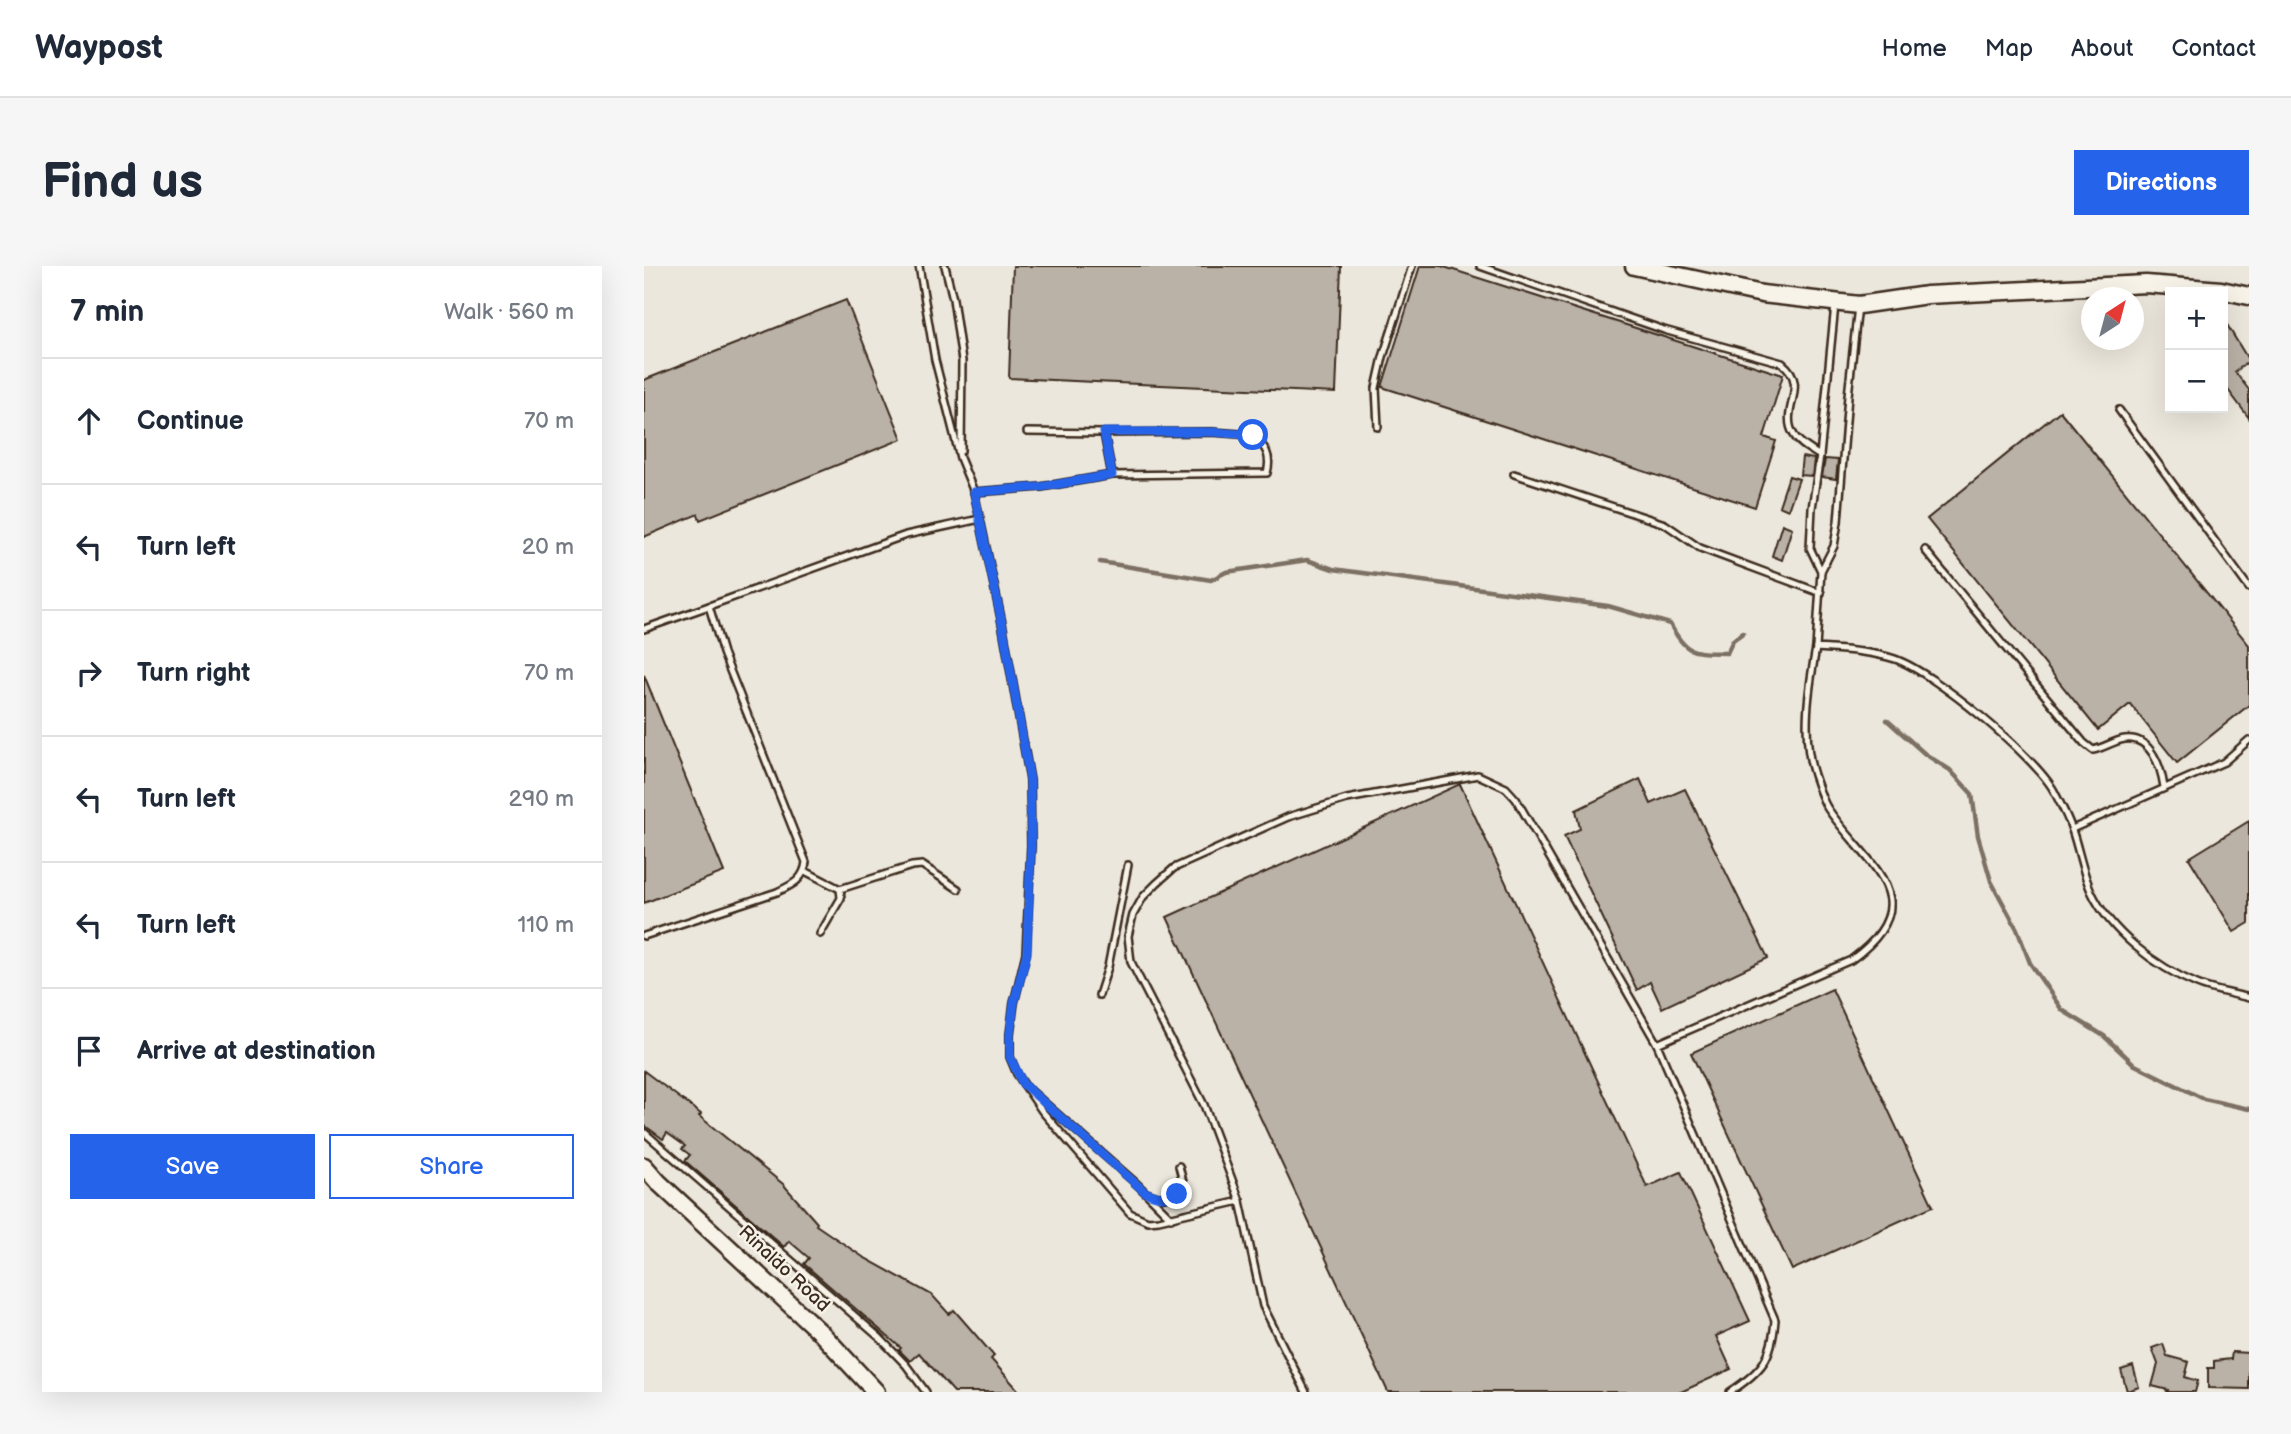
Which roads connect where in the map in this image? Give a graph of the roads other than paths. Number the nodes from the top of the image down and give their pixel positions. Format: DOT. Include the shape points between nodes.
graph roads {
  1 [pos="919,266"];
  2 [pos="945,266"];
  3 [pos="1412,266"];
  4 [pos="1480,266"];
  5 [pos="1634,266"];
  6 [pos="2249,296"];
  7 [pos="1835,303"];
  8 [pos="1859,305"];
  9 [pos="2119,410"];
  10 [pos="1378,427"];
  11 [pos="1027,432"];
  12 [pos="1104,432"];
  13 [pos="1820,456"];
  14 [pos="960,458"];
  15 [pos="1514,474"];
  16 [pos="1112,475"];
  17 [pos="974,492"];
  18 [pos="981,519"];
  19 [pos="1925,550"];
  20 [pos="1821,570"];
  21 [pos="2249,588"];
  22 [pos="1821,593"];
  23 [pos="709,606"];
  24 [pos="644,629"];
  25 [pos="1816,648"];
  26 [pos="2249,740"];
  27 [pos="2164,787"];
  28 [pos="2072,828"];
  29 [pos="1128,865"];
  30 [pos="805,871"];
  31 [pos="840,889"];
  32 [pos="958,889"];
  33 [pos="820,934"];
  34 [pos="644,936"];
  35 [pos="1099,995"];
  36 [pos="2249,998"];
  37 [pos="1657,1044"];
  38 [pos="1023,1084"];
  39 [pos="644,1132"];
  40 [pos="644,1166"];
  41 [pos="1180,1166"];
  42 [pos="651,1178"];
  43 [pos="1145,1192"];
  44 [pos="1240,1200"];
  45 [pos="1171,1218"];
  46 [pos="876,1392"];
  47 [pos="926,1392"];
  48 [pos="1306,1392"];
  49 [pos="1730,1392"];
  1 -- 14 [label="lane" via="935,360"];
  2 -- 14 [label="lane" via="962,361"];
  3 -- 10 [label="lane" via="1376,388"];
  4 -- 13 [label="lane" via="1664,330 1782,363 1790,369 1796,385 1789,423 1794,436"];
  5 -- 7 [label="street" via="1762,294"];
  6 -- 8 [label="street" via="2146,284 1927,295"];
  7 -- 8 [label="street"];
  7 -- 13 [label="lane"];
  8 -- 20 [label="lane" via="1838,522 1834,546"];
  9 -- 21 [label="lane"];
  11 -- 12 [label="lane"];
  12 -- 16 [label="lane"];
  12 -- 16 [label="lane" via="1253,435 1268,452 1267,473"];
  13 -- 20 [label="lane" via="1810,548"];
  14 -- 17 [label="lane"];
  15 -- 22 [label="lane" via="1665,524 1700,548"];
  16 -- 17 [label="lane"];
  17 -- 18 [label="lane"];
  18 -- 23 [label="lane" via="906,535"];
  18 -- 38 [label="lane" via="1030,780 1027,953 1010,1034 1010,1057"];
  19 -- 27 [label="lane" via="2084,743 2093,750 2125,738 2139,740 2162,771"];
  20 -- 22 [label="lane"];
  22 -- 25 [label="lane"];
  23 -- 24 [label="lane"];
  23 -- 30 [label="lane" via="723,653 806,862"];
  25 -- 28 [label="lane" via="1895,659 1920,671 2031,761 2053,789"];
  25 -- 37 [label="lane" via="1807,722 1813,772 1826,807 1890,892 1891,907 1884,926 1872,945 1851,960"];
  26 -- 27 [label="lane" via="2224,762"];
  27 -- 28 [label="lane"];
  28 -- 36 [label="lane" via="2092,892 2133,943 2199,985"];
  29 -- 35 [label="lane"];
  30 -- 31 [label="lane"];
  30 -- 34 [label="lane" via="777,892"];
  31 -- 32 [label="lane" via="922,864"];
  31 -- 33 [label="lane" via="841,898"];
  37 -- 44 [label="lane" via="1506,788 1478,775 1347,799 1288,817 1174,868 1143,897 1128,936 1131,962 1204,1105"];
  37 -- 49 [label="lane" via="1775,1320 1773,1343 1765,1361"];
  38 -- 43 [label="lane"];
  38 -- 45 [label="lane" via="1130,1213 1148,1221"];
  39 -- 47 [label="lane" via="880,1338"];
  40 -- 42 [label="street, Rinaldo Road"];
  41 -- 43 [label="lane" via="1183,1182 1177,1194 1159,1198"];
  42 -- 46 [label="street, Rinaldo Road" via="822,1334"];
  43 -- 45 [label="lane"];
  44 -- 45 [label="lane"];
  44 -- 48 [label="lane" via="1263,1306"];
}
